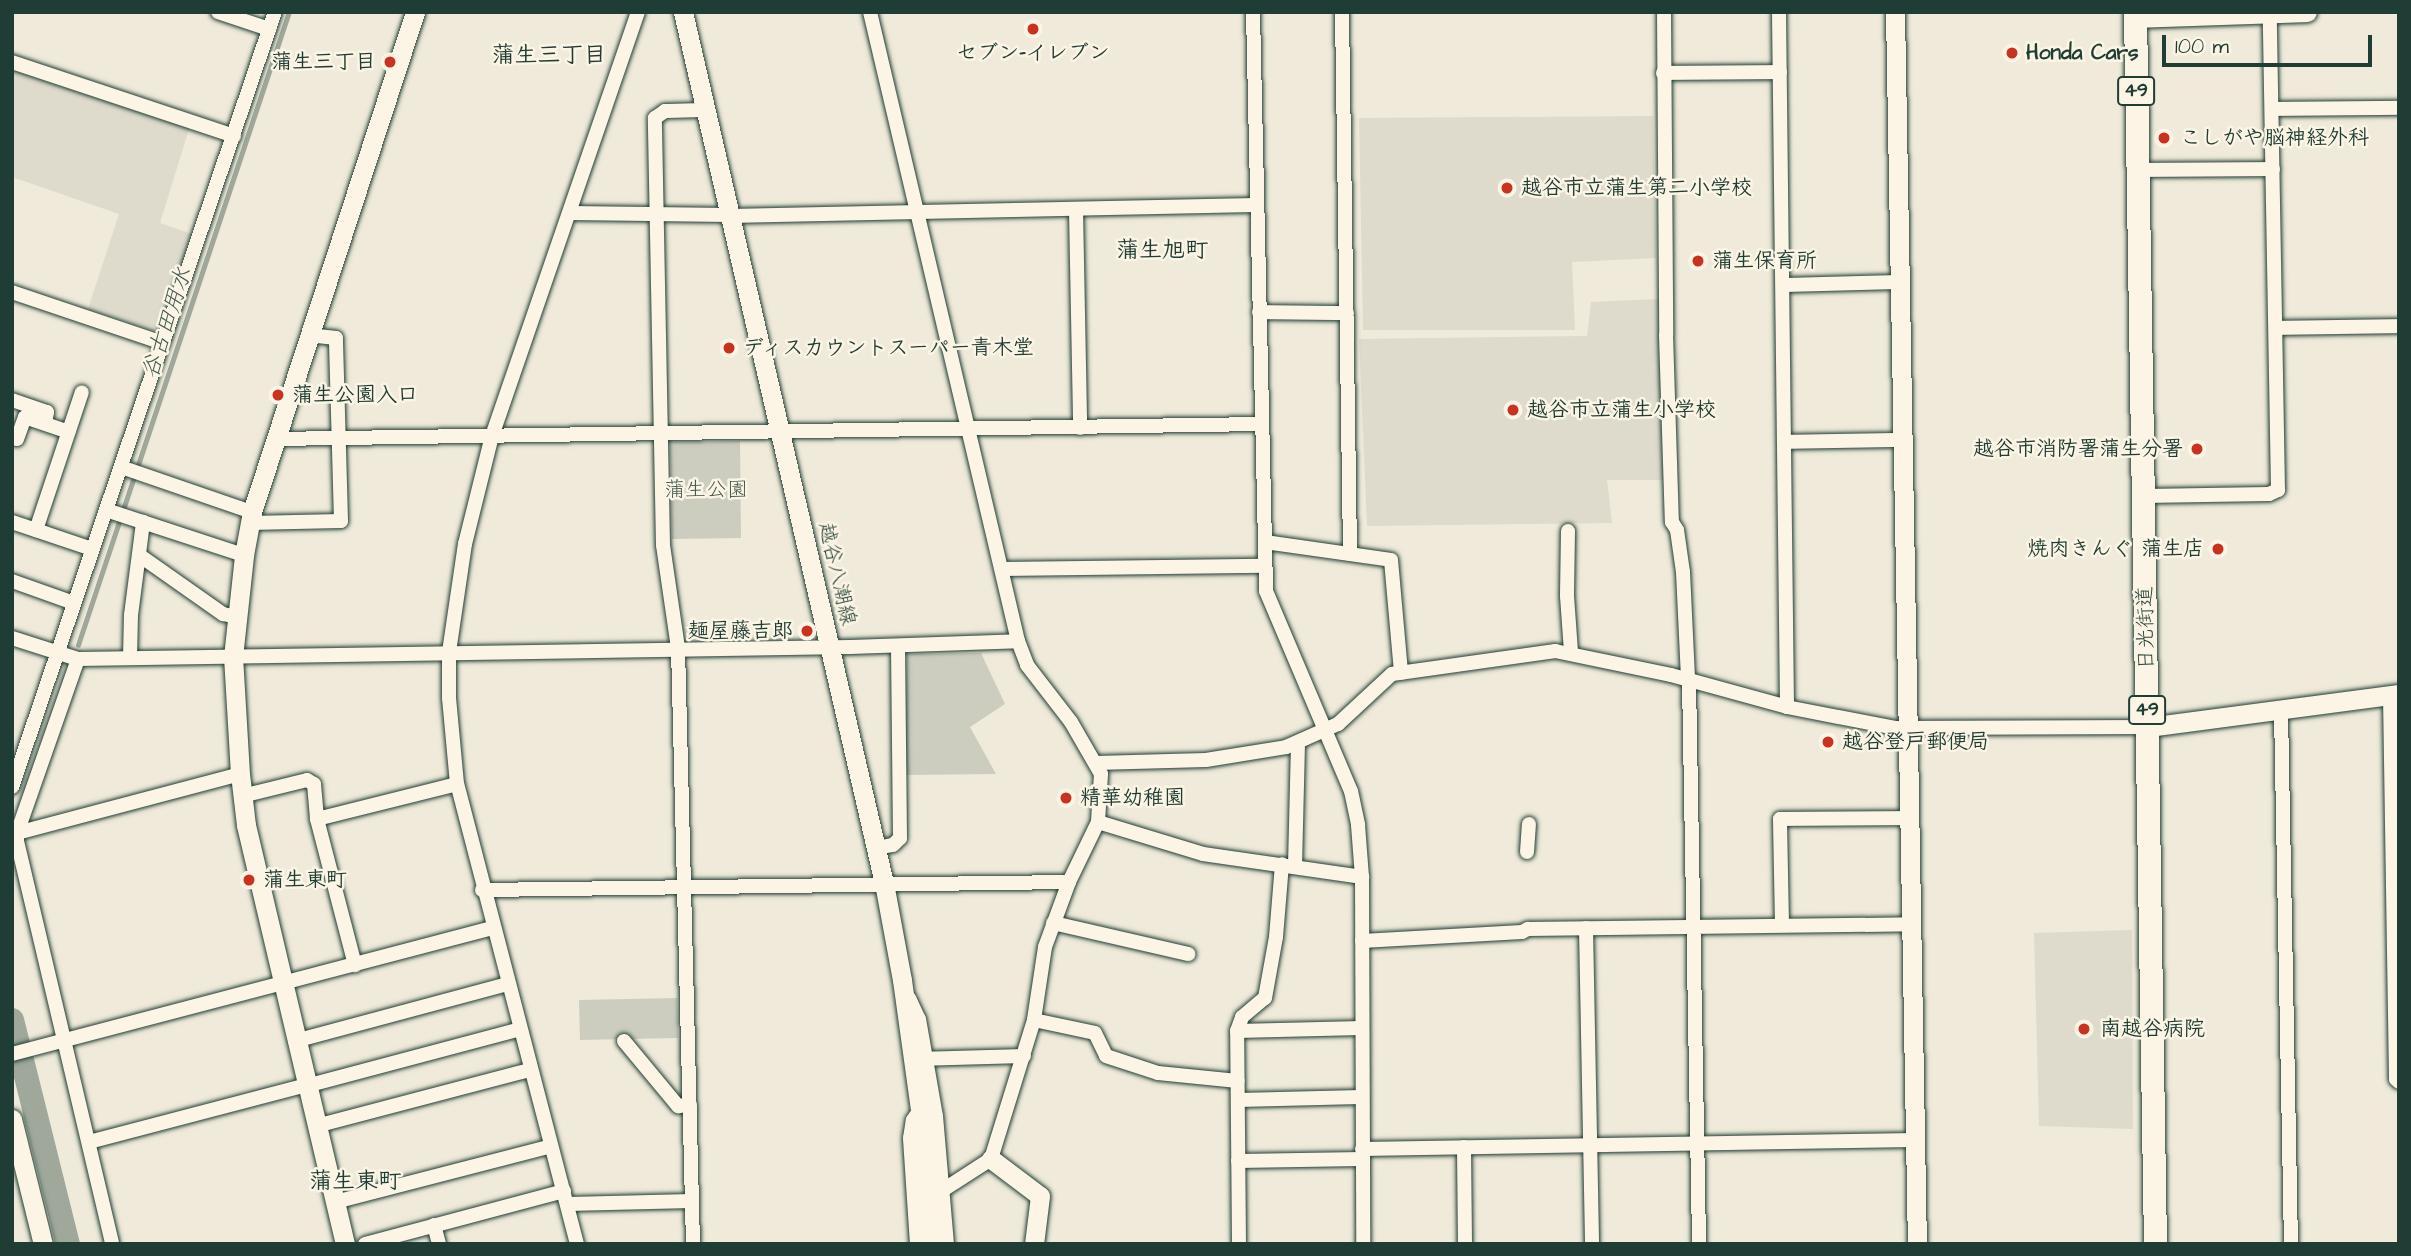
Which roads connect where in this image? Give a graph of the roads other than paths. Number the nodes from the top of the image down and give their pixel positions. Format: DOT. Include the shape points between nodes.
graph roads {
  1 [pos="218,12"];
  2 [pos="275,12"];
  3 [pos="415,12"];
  4 [pos="638,12"];
  5 [pos="683,12"];
  6 [pos="870,12"];
  7 [pos="1253,12"];
  8 [pos="1342,12"];
  9 [pos="1664,12"];
  10 [pos="1779,12"];
  11 [pos="1895,12"];
  12 [pos="2307,12"];
  13 [pos="2270,13"];
  14 [pos="2135,15"];
  15 [pos="269,29"];
  16 [pos="12,62"];
  17 [pos="1780,72"];
  18 [pos="1663,73"];
  19 [pos="2399,108"];
  20 [pos="2273,109"];
  21 [pos="705,110"];
  22 [pos="234,136"];
  23 [pos="2273,169"];
  24 [pos="2139,170"];
  25 [pos="1255,205"];
  26 [pos="1076,210"];
  27 [pos="918,211"];
  28 [pos="570,213"];
  29 [pos="656,214"];
  30 [pos="729,215"];
  31 [pos="1900,282"];
  32 [pos="1783,285"];
  33 [pos="12,292"];
  34 [pos="1259,312"];
  35 [pos="1347,313"];
  36 [pos="2399,326"];
  37 [pos="2276,328"];
  38 [pos="308,335"];
  39 [pos="163,343"];
  40 [pos="82,392"];
  41 [pos="12,400"];
  42 [pos="45,423"];
  43 [pos="1261,424"];
  44 [pos="970,426"];
  45 [pos="1080,428"];
  46 [pos="69,432"];
  47 [pos="780,432"];
  48 [pos="660,434"];
  49 [pos="492,436"];
  50 [pos="12,438"];
  51 [pos="274,439"];
  52 [pos="339,439"];
  53 [pos="1902,440"];
  54 [pos="1784,442"];
  55 [pos="121,467"];
  56 [pos="2144,496"];
  57 [pos="106,510"];
  58 [pos="251,517"];
  59 [pos="12,522"];
  60 [pos="142,522"];
  61 [pos="36,530"];
  62 [pos="1568,531"];
  63 [pos="1265,542"];
  64 [pos="92,549"];
  65 [pos="1350,554"];
  66 [pos="139,555"];
  67 [pos="244,555"];
  68 [pos="1265,566"];
  69 [pos="1002,569"];
  70 [pos="12,582"];
  71 [pos="75,603"];
  72 [pos="237,617"];
  73 [pos="12,638"];
  74 [pos="1018,641"];
  75 [pos="898,646"];
  76 [pos="831,647"];
  77 [pos="678,648"];
  78 [pos="449,652"];
  79 [pos="1571,652"];
  80 [pos="58,653"];
  81 [pos="233,657"];
  82 [pos="130,658"];
  83 [pos="79,659"];
  84 [pos="1401,673"];
  85 [pos="1688,680"];
  86 [pos="2394,695"];
  87 [pos="1787,707"];
  88 [pos="2281,710"];
  89 [pos="2148,727"];
  90 [pos="1908,729"];
  91 [pos="1326,732"];
  92 [pos="1298,744"];
  93 [pos="1096,763"];
  94 [pos="240,774"];
  95 [pos="457,784"];
  96 [pos="12,787"];
  97 [pos="242,796"];
  98 [pos="1910,818"];
  99 [pos="317,819"];
  100 [pos="1098,822"];
  101 [pos="1529,824"];
  102 [pos="17,833"];
  103 [pos="877,848"];
  104 [pos="1527,852"];
  105 [pos="1289,865"];
  106 [pos="1362,877"];
  107 [pos="1069,882"];
  108 [pos="884,883"];
  109 [pos="684,887"];
  110 [pos="482,890"];
  111 [pos="1053,923"];
  112 [pos="1912,924"];
  113 [pos="1782,925"];
  114 [pos="1694,927"];
  115 [pos="492,928"];
  116 [pos="1586,928"];
  117 [pos="1362,941"];
  118 [pos="1188,954"];
  119 [pos="355,965"];
  120 [pos="283,983"];
  121 [pos="508,984"];
  122 [pos="1034,1020"];
  123 [pos="1362,1028"];
  124 [pos="520,1029"];
  125 [pos="1237,1031"];
  126 [pos="65,1041"];
  127 [pos="295,1041"];
  128 [pos="624,1041"];
  129 [pos="12,1055"];
  130 [pos="1024,1056"];
  131 [pos="920,1058"];
  132 [pos="530,1070"];
  133 [pos="1238,1081"];
  134 [pos="2399,1082"];
  135 [pos="306,1085"];
  136 [pos="1360,1097"];
  137 [pos="1238,1100"];
  138 [pos="690,1105"];
  139 [pos="920,1110"];
  140 [pos="316,1126"];
  141 [pos="13,1129"];
  142 [pos="1915,1140"];
  143 [pos="89,1142"];
  144 [pos="1697,1143"];
  145 [pos="1590,1145"];
  146 [pos="551,1146"];
  147 [pos="1464,1147"];
  148 [pos="1362,1154"];
  149 [pos="991,1160"];
  150 [pos="1238,1161"];
  151 [pos="943,1190"];
  152 [pos="566,1197"];
  153 [pos="692,1201"];
  154 [pos="335,1202"];
  155 [pos="434,1225"];
  156 [pos="43,1244"];
  157 [pos="112,1244"];
  158 [pos="345,1244"];
  159 [pos="365,1244"];
  160 [pos="439,1244"];
  161 [pos="577,1244"];
  162 [pos="693,1244"];
  163 [pos="917,1244"];
  164 [pos="931,1244"];
  165 [pos="947,1244"];
  166 [pos="1034,1244"];
  167 [pos="1239,1244"];
  168 [pos="1363,1244"];
  169 [pos="1465,1244"];
  170 [pos="1592,1244"];
  171 [pos="1699,1244"];
  172 [pos="1917,1244"];
  173 [pos="2155,1244"];
  174 [pos="2291,1244"];
  1 -- 15 [label="street"];
  2 -- 15 [label="street"];
  3 -- 38 [label="street"];
  4 -- 28 [label="street"];
  5 -- 21 [label="street, 越谷八潮線"];
  6 -- 27 [label="street"];
  7 -- 25 [label="street"];
  8 -- 35 [label="street"];
  9 -- 18 [label="street"];
  10 -- 17 [label="street"];
  11 -- 31 [label="street"];
  12 -- 13 [label="street"];
  13 -- 14 [label="street"];
  13 -- 20 [label="street"];
  14 -- 24 [label="main road, 日光街道 / 49"];
  15 -- 22 [label="street"];
  16 -- 22 [label="street"];
  17 -- 18 [label="street"];
  17 -- 32 [label="street"];
  18 -- 85 [label="street" via="1672,522 1683,572"];
  19 -- 20 [label="street"];
  20 -- 23 [label="street"];
  21 -- 29 [label="street" via="665,111 655,118"];
  21 -- 30 [label="street, 越谷八潮線"];
  22 -- 39 [label="street"];
  23 -- 24 [label="street"];
  23 -- 37 [label="street"];
  24 -- 56 [label="main road, 日光街道 / 49"];
  25 -- 26 [label="street"];
  25 -- 34 [label="street"];
  26 -- 27 [label="street"];
  26 -- 45 [label="street"];
  27 -- 30 [label="street"];
  27 -- 44 [label="street"];
  28 -- 29 [label="street"];
  28 -- 49 [label="street"];
  29 -- 30 [label="street"];
  29 -- 48 [label="street"];
  30 -- 47 [label="street, 越谷八潮線"];
  31 -- 32 [label="street"];
  31 -- 53 [label="street"];
  32 -- 54 [label="street"];
  33 -- 39 [label="street"];
  34 -- 35 [label="street"];
  34 -- 43 [label="street"];
  35 -- 65 [label="street"];
  36 -- 37 [label="street"];
  37 -- 56 [label="street" via="2278,490 2269,494"];
  38 -- 51 [label="street"];
  38 -- 52 [label="street" via="336,338"];
  39 -- 55 [label="street"];
  40 -- 46 [label="street"];
  41 -- 42 [label="street" via="47,412"];
  42 -- 46 [label="street"];
  42 -- 50 [label="street" via="25,417 17,439"];
  43 -- 45 [label="street"];
  43 -- 63 [label="street"];
  44 -- 45 [label="street"];
  44 -- 47 [label="street"];
  44 -- 69 [label="street"];
  46 -- 61 [label="street"];
  47 -- 48 [label="street"];
  47 -- 76 [label="street, 越谷八潮線"];
  48 -- 49 [label="street"];
  48 -- 77 [label="street" via="663,545"];
  49 -- 52 [label="street"];
  49 -- 78 [label="street" via="462,557"];
  51 -- 52 [label="street"];
  51 -- 58 [label="street"];
  52 -- 58 [label="street" via="341,521"];
  53 -- 54 [label="street"];
  53 -- 90 [label="street"];
  54 -- 87 [label="street"];
  55 -- 57 [label="street"];
  55 -- 58 [label="street"];
  56 -- 89 [label="main road, 日光街道 / 49"];
  57 -- 60 [label="street"];
  57 -- 64 [label="street"];
  58 -- 67 [label="street"];
  59 -- 61 [label="street"];
  60 -- 66 [label="street"];
  60 -- 67 [label="street"];
  61 -- 64 [label="street"];
  62 -- 79 [label="street"];
  63 -- 65 [label="street"];
  63 -- 68 [label="street"];
  64 -- 71 [label="street"];
  65 -- 84 [label="street" via="1391,561"];
  66 -- 72 [label="street" via="223,614"];
  66 -- 82 [label="street"];
  67 -- 72 [label="street"];
  68 -- 69 [label="street"];
  68 -- 91 [label="street" via="1265,591"];
  69 -- 74 [label="street"];
  70 -- 71 [label="street"];
  71 -- 80 [label="street"];
  72 -- 81 [label="street"];
  73 -- 80 [label="street"];
  74 -- 75 [label="street"];
  74 -- 93 [label="street" via="1027,664"];
  75 -- 76 [label="street"];
  75 -- 103 [label="street" via="900,838 893,845"];
  76 -- 77 [label="street"];
  76 -- 103 [label="street, 越谷八潮線"];
  77 -- 78 [label="street"];
  77 -- 109 [label="street"];
  78 -- 81 [label="street"];
  78 -- 95 [label="street"];
  79 -- 84 [label="street"];
  79 -- 85 [label="street"];
  80 -- 83 [label="street"];
  80 -- 96 [label="street"];
  81 -- 82 [label="street"];
  81 -- 94 [label="street"];
  82 -- 83 [label="street"];
  83 -- 102 [label="street"];
  84 -- 91 [label="street" via="1392,674"];
  85 -- 87 [label="street"];
  85 -- 114 [label="street"];
  86 -- 88 [label="street"];
  86 -- 134 [label="street"];
  87 -- 90 [label="street"];
  88 -- 89 [label="street"];
  88 -- 174 [label="street"];
  89 -- 90 [label="street"];
  89 -- 173 [label="main road, 日光街道 / 49"];
  90 -- 98 [label="street"];
  91 -- 92 [label="street"];
  91 -- 106 [label="street" via="1351,792"];
  92 -- 93 [label="street" via="1206,760"];
  92 -- 105 [label="street"];
  93 -- 100 [label="street" via="1101,774"];
  94 -- 97 [label="street"];
  94 -- 102 [label="street"];
  95 -- 99 [label="street"];
  95 -- 110 [label="street"];
  97 -- 99 [label="street" via="307,780 314,784"];
  97 -- 120 [label="street" via="253,863"];
  98 -- 112 [label="street"];
  98 -- 113 [label="street" via="1780,820"];
  99 -- 119 [label="street"];
  100 -- 105 [label="street" via="1203,854"];
  100 -- 107 [label="street"];
  101 -- 104 [label="street"];
  102 -- 126 [label="street"];
  103 -- 108 [label="street, 越谷八潮線"];
  105 -- 106 [label="street"];
  105 -- 125 [label="street" via="1265,998 1242,1017"];
  106 -- 117 [label="street"];
  107 -- 108 [label="street"];
  107 -- 111 [label="street"];
  108 -- 109 [label="street"];
  108 -- 131 [label="street, 越谷八潮線"];
  109 -- 110 [label="street"];
  109 -- 138 [label="street"];
  110 -- 115 [label="street"];
  111 -- 118 [label="street"];
  111 -- 122 [label="street"];
  112 -- 113 [label="street"];
  112 -- 142 [label="street"];
  113 -- 114 [label="street"];
  114 -- 116 [label="street"];
  114 -- 144 [label="street"];
  115 -- 119 [label="street"];
  115 -- 121 [label="street"];
  116 -- 117 [label="street"];
  116 -- 145 [label="street"];
  117 -- 123 [label="street"];
  119 -- 120 [label="street"];
  120 -- 126 [label="street"];
  120 -- 127 [label="street"];
  121 -- 124 [label="street"];
  121 -- 127 [label="street"];
  122 -- 130 [label="street"];
  122 -- 133 [label="street" via="1095,1033 1106,1056 1158,1073"];
  123 -- 125 [label="street"];
  123 -- 136 [label="street"];
  124 -- 132 [label="street"];
  124 -- 135 [label="street"];
  125 -- 133 [label="street"];
  126 -- 129 [label="street"];
  126 -- 143 [label="street"];
  127 -- 135 [label="street"];
  128 -- 138 [label="street" via="678,1105"];
  130 -- 131 [label="street"];
  130 -- 149 [label="street"];
  131 -- 139 [label="street, 越谷八潮線"];
  131 -- 151 [label="street"];
  132 -- 140 [label="street"];
  132 -- 146 [label="street"];
  133 -- 137 [label="street"];
  135 -- 140 [label="street"];
  135 -- 143 [label="street"];
  136 -- 137 [label="street"];
  136 -- 148 [label="street"];
  137 -- 150 [label="street"];
  138 -- 153 [label="street"];
  139 -- 163 [label="street" via="910,1138"];
  139 -- 164 [label="street, 越谷八潮線"];
  140 -- 154 [label="street"];
  141 -- 156 [label="street"];
  142 -- 144 [label="street"];
  142 -- 172 [label="street"];
  143 -- 157 [label="street"];
  144 -- 145 [label="street"];
  144 -- 171 [label="street"];
  145 -- 147 [label="street"];
  145 -- 170 [label="street"];
  146 -- 152 [label="street"];
  146 -- 154 [label="street"];
  147 -- 148 [label="street"];
  147 -- 169 [label="street"];
  148 -- 150 [label="street"];
  148 -- 168 [label="street"];
  149 -- 151 [label="street"];
  149 -- 166 [label="street" via="1040,1196"];
  150 -- 167 [label="street"];
  151 -- 165 [label="street"];
  152 -- 153 [label="street"];
  152 -- 155 [label="street"];
  152 -- 161 [label="street"];
  153 -- 162 [label="street"];
  154 -- 158 [label="street"];
  155 -- 159 [label="street"];
  155 -- 160 [label="street"];
}
